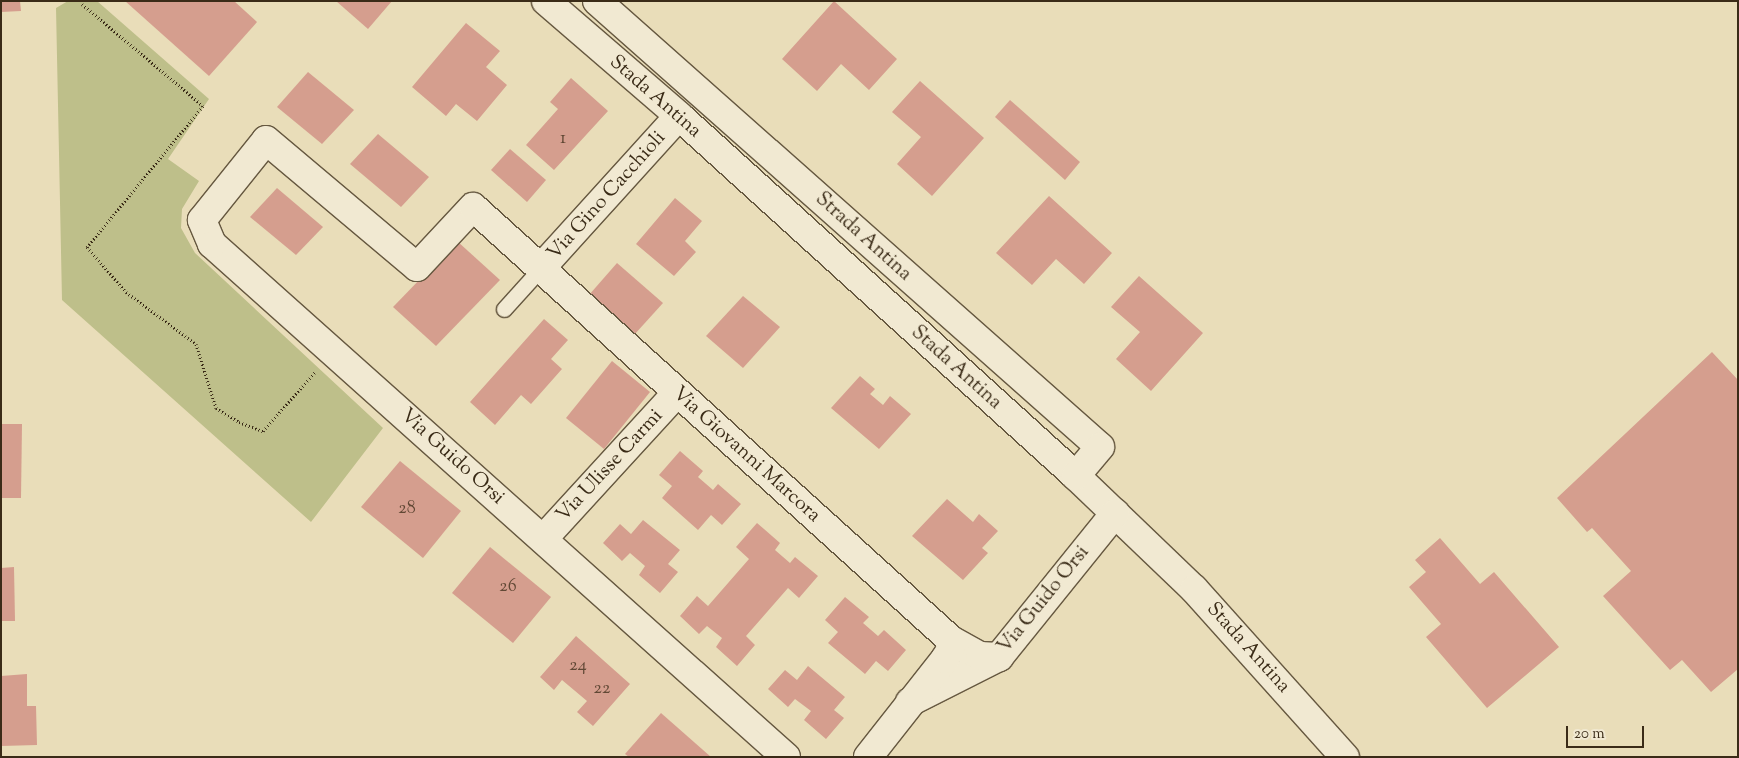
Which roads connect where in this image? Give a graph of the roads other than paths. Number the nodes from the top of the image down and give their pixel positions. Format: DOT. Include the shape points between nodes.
graph roads {
  1 [pos="546,1"];
  2 [pos="597,1"];
  3 [pos="679,116"];
  4 [pos="266,140"];
  5 [pos="775,159"];
  6 [pos="752,183"];
  7 [pos="541,268"];
  8 [pos="504,309"];
  9 [pos="677,393"];
  10 [pos="1076,476"];
  11 [pos="1115,513"];
  12 [pos="543,539"];
  13 [pos="951,640"];
  14 [pos="999,658"];
  15 [pos="910,702"];
  16 [pos="786,757"];
  17 [pos="868,757"];
  18 [pos="1345,757"];
  1 -- 3 [label="street, Stada Antina"];
  2 -- 5 [label="street, Strada Antina"];
  3 -- 6 [label="street, Stada Antina"];
  3 -- 7 [label="street, Via Gino Cacchioli"];
  4 -- 7 [label="street, Via Gino Cacchioli" via="417,267 474,207"];
  4 -- 12 [label="street, Via Guido Orsi" via="202,220 212,244"];
  5 -- 6 [label="street"];
  5 -- 10 [label="street, Strada Antina" via="1100,447"];
  6 -- 10 [label="street, Stada Antina"];
  7 -- 8 [label="lane"];
  7 -- 9 [label="street, Via Giovanni Marcora"];
  9 -- 12 [label="street, Via Ulisse Carmi"];
  9 -- 13 [label="street, Via Giovanni Marcora"];
  10 -- 11 [label="street, Stada Antina"];
  11 -- 14 [label="street, Via Guido Orsi"];
  11 -- 18 [label="street, Stada Antina" via="1194,588"];
  12 -- 16 [label="street, Via Guido Orsi"];
  13 -- 14 [label="street, Via Giovanni Marcora" via="980,656"];
  13 -- 15 [label="street, Via Guido Orsi" via="945,659"];
  14 -- 15 [label="street, Via Guido Orsi"];
  15 -- 17 [label="street, Via Guido Orsi"];
}
